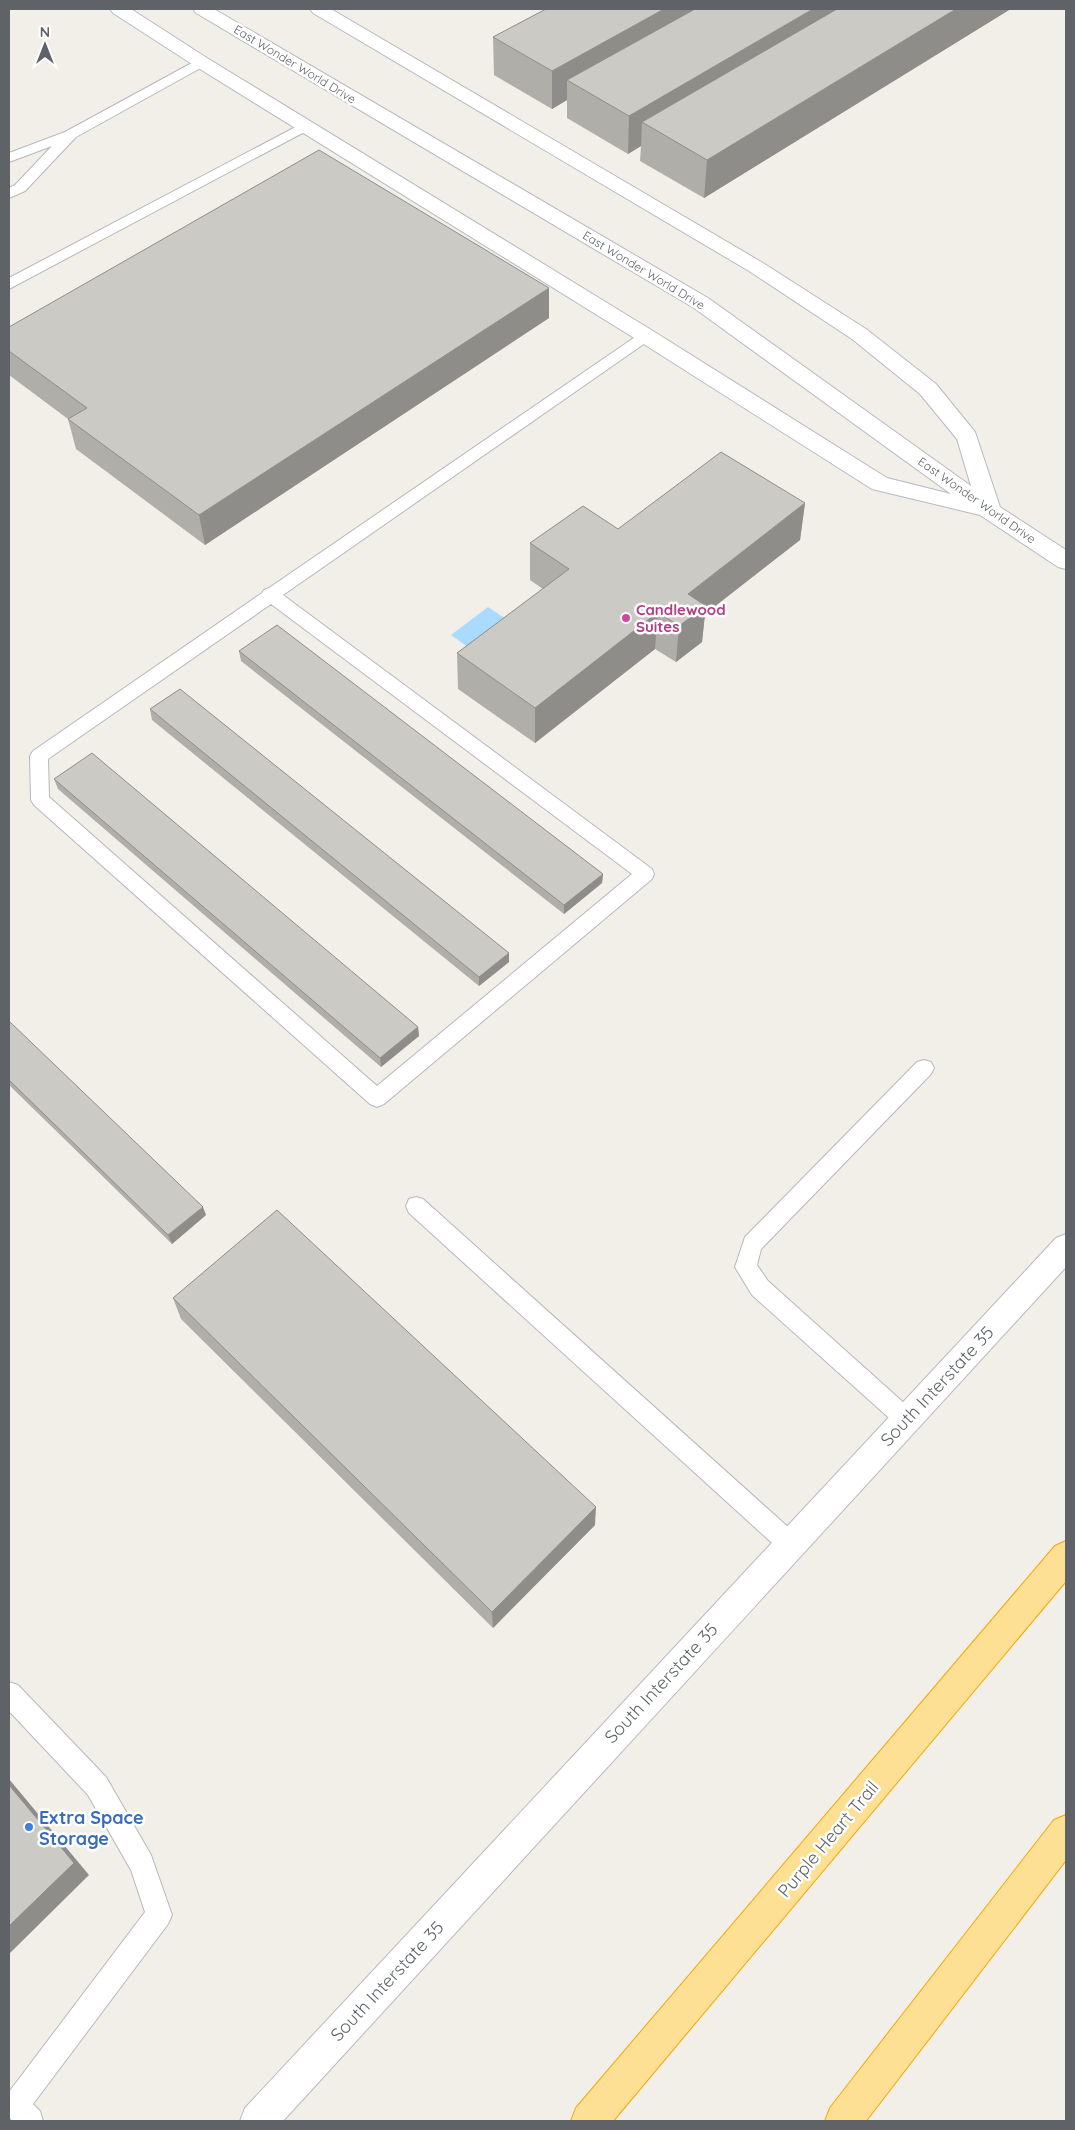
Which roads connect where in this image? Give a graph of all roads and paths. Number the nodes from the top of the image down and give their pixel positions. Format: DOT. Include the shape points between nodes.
graph roads {
  1 [pos="119,9"];
  2 [pos="202,9"];
  3 [pos="319,9"];
  4 [pos="202,62"];
  5 [pos="305,126"];
  6 [pos="71,134"];
  7 [pos="9,158"];
  8 [pos="9,194"];
  9 [pos="9,284"];
  10 [pos="646,336"];
  11 [pos="990,511"];
  12 [pos="1066,560"];
  13 [pos="270,594"];
  14 [pos="924,1068"];
  15 [pos="416,1206"];
  16 [pos="1066,1247"];
  17 [pos="906,1419"];
  18 [pos="790,1544"];
  19 [pos="1066,1557"];
  20 [pos="9,1694"];
  21 [pos="1066,1832"];
  22 [pos="18,2113"];
  23 [pos="258,2121"];
  24 [pos="589,2121"];
  25 [pos="843,2121"];
  1 -- 4 [label="main road"];
  2 -- 11 [label="main road, East Wonder World Drive" via="701,303"];
  3 -- 11 [label="main road" via="756,267 859,334 928,388 967,437"];
  4 -- 5 [label="main road"];
  4 -- 6 [label="lane"];
  5 -- 9 [label="lane"];
  5 -- 10 [label="main road"];
  6 -- 7 [label="lane"];
  6 -- 8 [label="lane" via="20,188"];
  10 -- 11 [label="main road" via="880,484"];
  10 -- 13 [label="lane"];
  11 -- 12 [label="main road, East Wonder World Drive"];
  13 -- 13 [label="lane" via="39,756 40,800 377,1098 645,874"];
  14 -- 17 [label="lane" via="752,1244 746,1267 760,1288"];
  15 -- 18 [label="lane"];
  16 -- 17 [label="main road, South Interstate 35"];
  17 -- 18 [label="main road, South Interstate 35"];
  18 -- 23 [label="main road, South Interstate 35"];
  19 -- 24 [label="highway, Purple Heart Trail"];
  20 -- 22 [label="lane" via="97,1786 142,1864 158,1915"];
  21 -- 25 [label="highway"];
}
